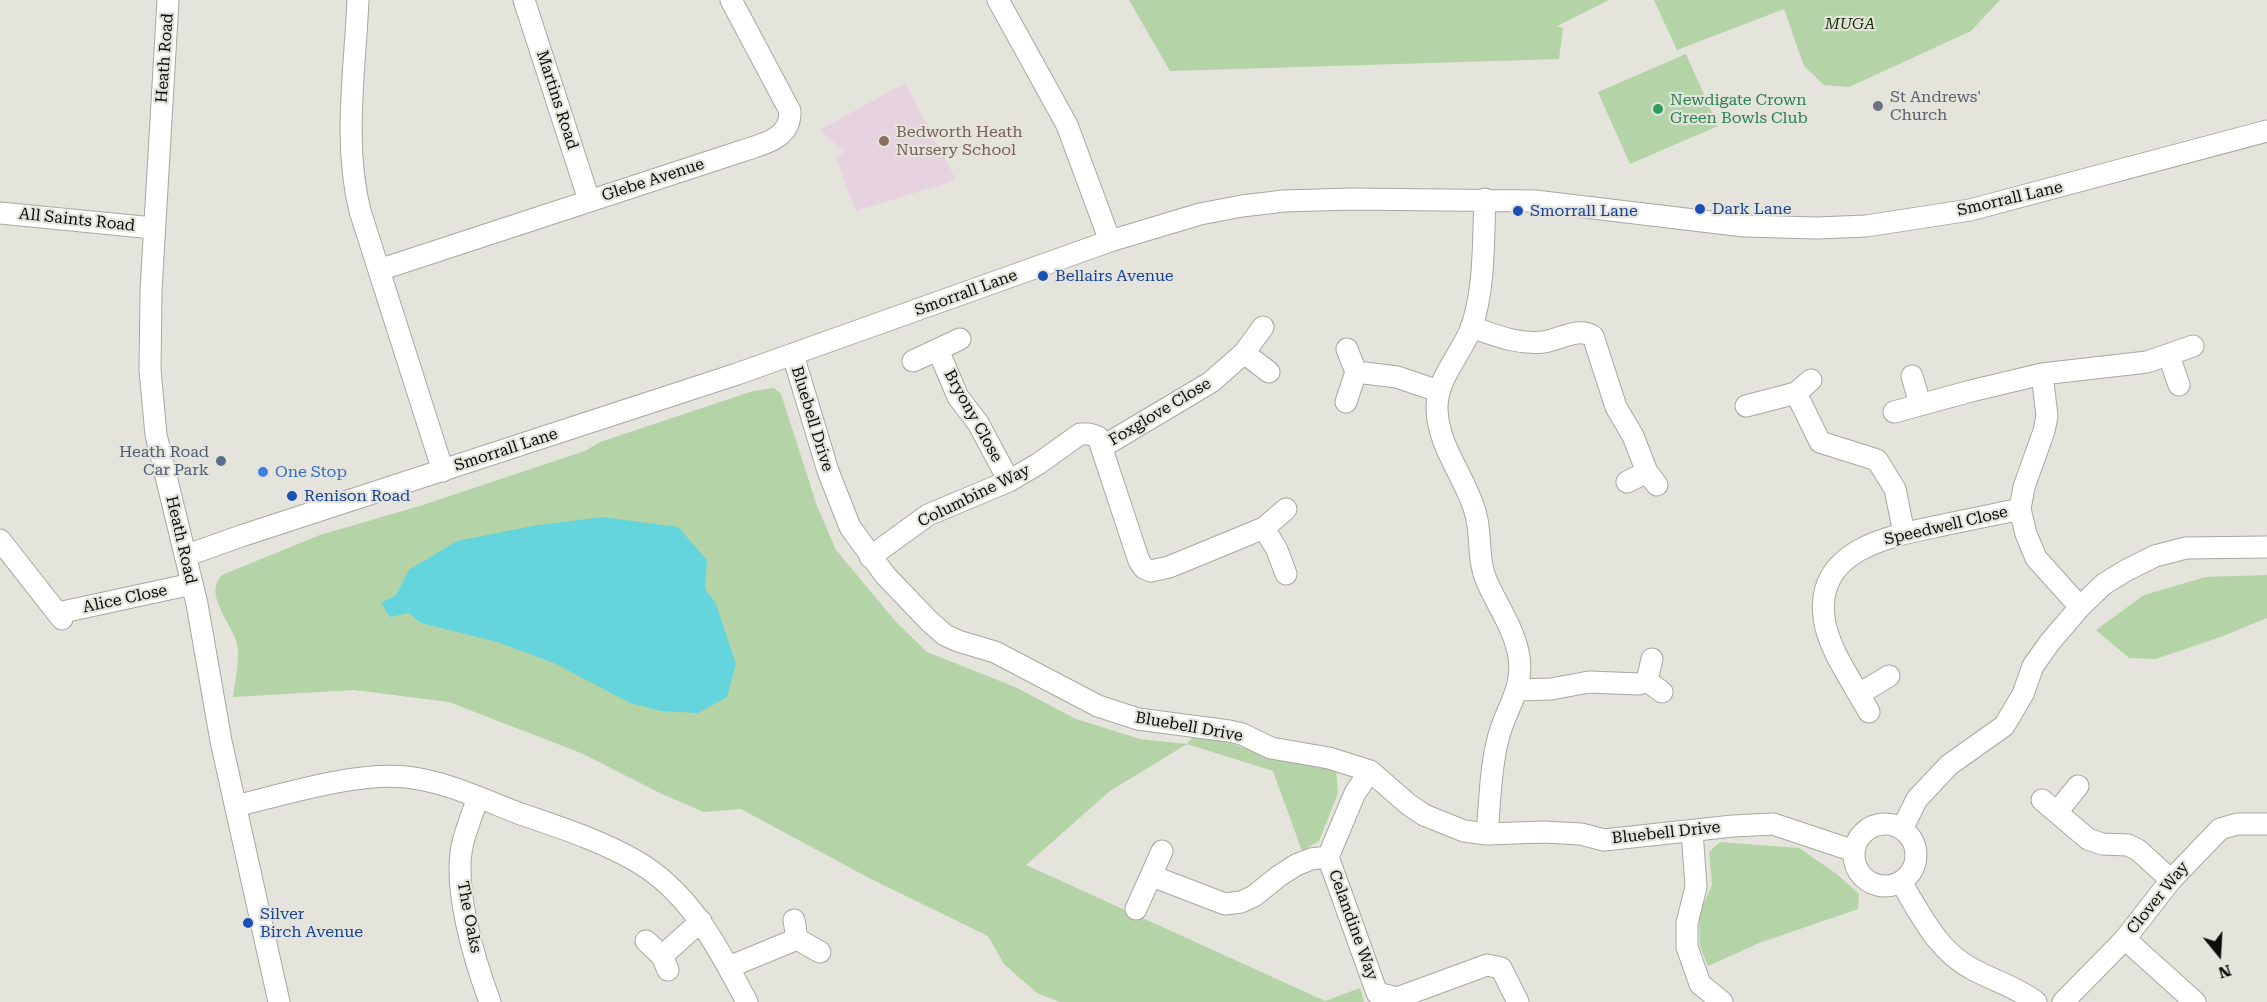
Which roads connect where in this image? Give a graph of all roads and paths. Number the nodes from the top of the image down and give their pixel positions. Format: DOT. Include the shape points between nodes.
graph roads {
  1 [pos="168,0"];
  2 [pos="358,0"];
  3 [pos="524,0"];
  4 [pos="731,0"];
  5 [pos="998,0"];
  6 [pos="2267,131"];
  7 [pos="589,200"];
  8 [pos="1485,200"];
  9 [pos="0,213"];
  10 [pos="153,228"];
  11 [pos="1110,241"];
  12 [pos="379,270"];
  13 [pos="1263,327"];
  14 [pos="1471,327"];
  15 [pos="960,339"];
  16 [pos="2193,346"];
  17 [pos="1347,349"];
  18 [pos="938,350"];
  19 [pos="1244,353"];
  20 [pos="793,355"];
  21 [pos="2169,356"];
  22 [pos="913,361"];
  23 [pos="1269,372"];
  24 [pos="1356,372"];
  25 [pos="2042,374"];
  26 [pos="1912,376"];
  27 [pos="2179,385"];
  28 [pos="1438,391"];
  29 [pos="1346,402"];
  30 [pos="1920,404"];
  31 [pos="1746,406"];
  32 [pos="1894,412"];
  33 [pos="1102,447"];
  34 [pos="443,471"];
  35 [pos="1009,481"];
  36 [pos="1627,482"];
  37 [pos="1286,509"];
  38 [pos="2020,509"];
  39 [pos="1264,528"];
  40 [pos="1904,533"];
  41 [pos="0,540"];
  42 [pos="2267,547"];
  43 [pos="185,556"];
  44 [pos="870,556"];
  45 [pos="1286,574"];
  46 [pos="192,584"];
  47 [pos="2080,606"];
  48 [pos="1652,659"];
  49 [pos="1889,676"];
  50 [pos="1517,690"];
  51 [pos="1370,771"];
  52 [pos="2078,786"];
  53 [pos="478,797"];
  54 [pos="236,806"];
  55 [pos="2267,824"];
  56 [pos="1902,829"];
  57 [pos="1692,831"];
  58 [pos="1487,834"];
  59 [pos="1162,851"];
  60 [pos="1854,851"];
  61 [pos="1328,857"];
  62 [pos="1152,876"];
  63 [pos="2171,880"];
  64 [pos="1901,882"];
  65 [pos="1136,909"];
  66 [pos="701,921"];
  67 [pos="2125,939"];
  68 [pos="646,941"];
  69 [pos="820,952"];
  70 [pos="729,967"];
  71 [pos="279,1002"];
  72 [pos="490,1002"];
  73 [pos="747,1002"];
  74 [pos="1518,1002"];
  75 [pos="1722,1002"];
  76 [pos="2036,1002"];
  77 [pos="2063,1002"];
  78 [pos="2195,1002"];
  1 -- 10 [label="street, Heath Road"];
  2 -- 12 [label="street" via="351,165 360,211"];
  3 -- 7 [label="street, Martins Road"];
  4 -- 7 [label="street, Glebe Avenue" via="790,111 785,132 742,152"];
  5 -- 11 [label="street" via="1067,125"];
  6 -- 8 [label="street, Smorrall Lane" via="1970,210 1866,226 1744,226 1575,204"];
  7 -- 12 [label="street, Glebe Avenue"];
  8 -- 11 [label="street, Smorrall Lane" via="1284,201 1200,214"];
  8 -- 14 [label="street" via="1479,298"];
  9 -- 10 [label="street, All Saints Road"];
  10 -- 43 [label="street, Heath Road" via="149,336 152,403"];
  11 -- 20 [label="street, Smorrall Lane"];
  12 -- 34 [label="street"];
  13 -- 19 [label="street, Foxglove Close"];
  14 -- 28 [label="street"];
  14 -- 36 [label="street" via="1527,343 1580,332 1593,336 1616,408 1652,479"];
  15 -- 18 [label="street, Bryony Close"];
  16 -- 21 [label="street"];
  17 -- 24 [label="street"];
  18 -- 22 [label="street, Bryony Close"];
  18 -- 35 [label="street, Bryony Close" via="958,398 978,423"];
  19 -- 23 [label="street"];
  19 -- 33 [label="street, Foxglove Close" via="1211,382"];
  20 -- 34 [label="street, Smorrall Lane"];
  20 -- 44 [label="street, Bluebell Drive" via="849,527"];
  21 -- 25 [label="street" via="2121,367"];
  21 -- 27 [label="street"];
  24 -- 28 [label="street" via="1397,377"];
  24 -- 29 [label="street"];
  25 -- 30 [label="street"];
  25 -- 38 [label="street" via="2047,416"];
  26 -- 30 [label="street"];
  28 -- 50 [label="street" via="1439,424 1476,515 1481,565 1517,645 1521,674"];
  30 -- 32 [label="street"];
  31 -- 40 [label="street" via="1803,386 1820,442 1877,460 1895,489"];
  33 -- 35 [label="street, Columbine Way" via="1098,437 1080,434"];
  33 -- 39 [label="street" via="1144,568 1163,569"];
  34 -- 43 [label="street, Smorrall Lane"];
  35 -- 44 [label="street, Columbine Way" via="928,515"];
  37 -- 39 [label="street"];
  38 -- 40 [label="street, Speedwell Close"];
  38 -- 47 [label="street" via="2036,558"];
  39 -- 45 [label="street"];
  40 -- 49 [label="street, Speedwell Close" via="1854,552 1838,568 1826,592 1824,617 1829,637 1864,703"];
  41 -- 46 [label="street, Alice Close" via="60,616"];
  42 -- 47 [label="street" via="2186,548 2155,556 2104,584"];
  43 -- 46 [label="street, Heath Road"];
  44 -- 51 [label="street, Bluebell Drive" via="945,635 995,652 1098,706 1138,719 1242,734 1271,748 1329,758"];
  46 -- 54 [label="street, Heath Road"];
  47 -- 56 [label="street" via="2033,666 2023,694 2004,726 1949,765 1917,799"];
  48 -- 50 [label="street" via="1655,687 1589,682"];
  50 -- 58 [label="street" via="1498,736"];
  51 -- 58 [label="street, Bluebell Drive" via="1424,814 1464,831"];
  51 -- 61 [label="street, Celandine Way" via="1354,793"];
  52 -- 63 [label="street" via="2049,806 2088,839 2138,849"];
  53 -- 54 [label="street" via="428,781 384,777"];
  53 -- 66 [label="street" via="603,844 637,861 661,878"];
  53 -- 72 [label="street, The Oaks" via="462,843 460,881 469,935"];
  54 -- 71 [label="street, Heath Road"];
  55 -- 63 [label="street, Clover Way" via="2237,824 2220,829"];
  56 -- 60 [label="street" via="1885,824 1873,826 1861,836"];
  56 -- 64 [label="street" via="1913,842 1916,858 1911,872"];
  57 -- 58 [label="street, Bluebell Drive" via="1604,840 1543,832"];
  57 -- 60 [label="street, Bluebell Drive" via="1773,824"];
  57 -- 75 [label="street" via="1696,887 1687,923 1687,947 1700,984"];
  59 -- 62 [label="street"];
  60 -- 64 [label="street" via="1857,869 1868,881 1884,886"];
  61 -- 62 [label="street" via="1296,865 1254,896 1226,904"];
  61 -- 74 [label="street, Celandine Way" via="1377,993 1398,998 1487,965 1501,968"];
  62 -- 65 [label="street"];
  63 -- 67 [label="street, Clover Way"];
  64 -- 76 [label="street" via="1933,935 1948,951 1972,969"];
  66 -- 68 [label="street" via="665,963"];
  66 -- 70 [label="street"];
  67 -- 77 [label="street, Clover Way"];
  67 -- 78 [label="street"];
  69 -- 70 [label="street" via="796,929"];
  70 -- 73 [label="street"];
}
